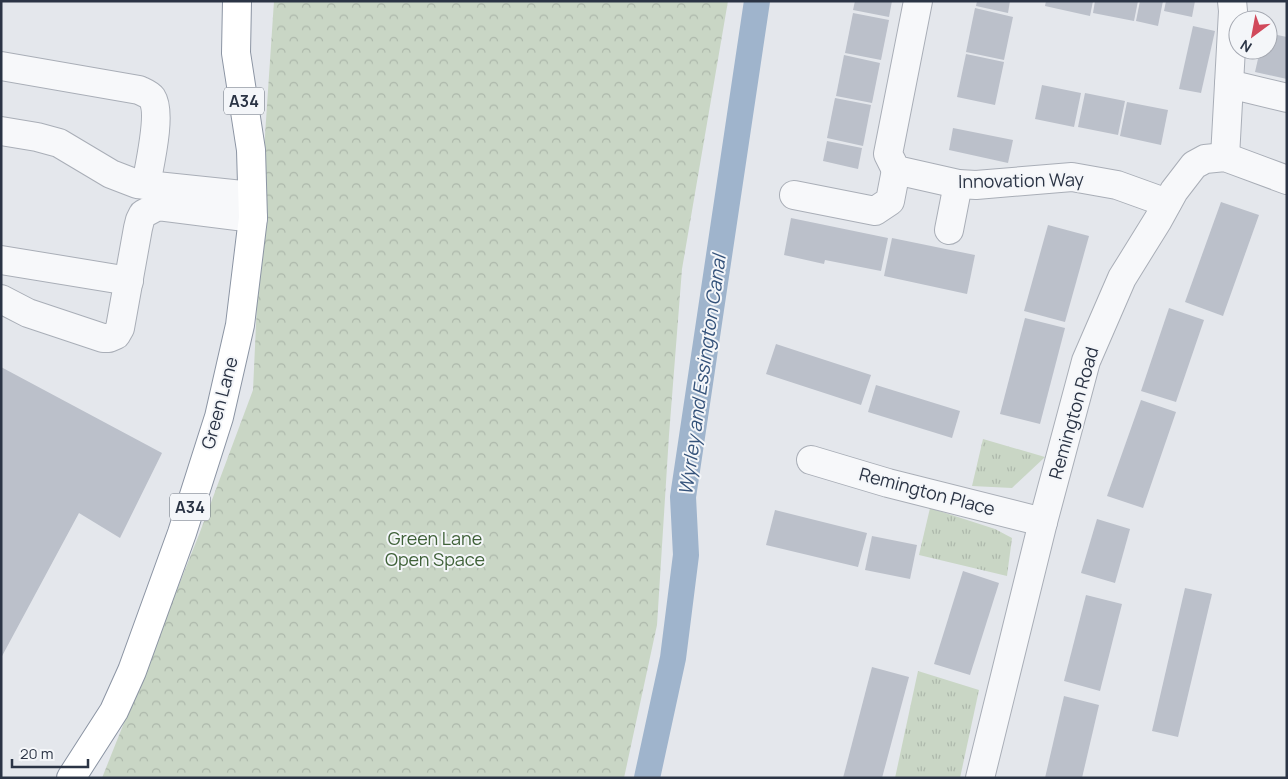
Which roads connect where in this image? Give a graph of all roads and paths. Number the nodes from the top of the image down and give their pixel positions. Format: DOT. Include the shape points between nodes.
graph roads {
  1 [pos="237,1"];
  2 [pos="918,1"];
  3 [pos="1232,1"];
  4 [pos="1,66"];
  5 [pos="1229,84"];
  6 [pos="1287,98"];
  7 [pos="1,131"];
  8 [pos="1225,157"];
  9 [pos="896,170"];
  10 [pos="1287,180"];
  11 [pos="958,184"];
  12 [pos="146,185"];
  13 [pos="794,195"];
  14 [pos="1167,203"];
  15 [pos="253,207"];
  16 [pos="949,230"];
  17 [pos="1,260"];
  18 [pos="129,281"];
  19 [pos="1,299"];
  20 [pos="811,460"];
  21 [pos="1043,522"];
  22 [pos="71,778"];
  23 [pos="980,778"];
  1 -- 15 [label="highway, Green Lane / A34" via="236,52 251,150"];
  2 -- 9 [label="street" via="888,154"];
  3 -- 5 [label="street"];
  4 -- 12 [label="street" via="139,90 151,96 156,117"];
  5 -- 6 [label="street"];
  5 -- 8 [label="street"];
  7 -- 12 [label="street" via="59,143 111,174"];
  8 -- 10 [label="street, Remington Road"];
  8 -- 14 [label="street, Remington Road" via="1205,158 1194,165"];
  9 -- 11 [label="street, Innovation Way"];
  9 -- 13 [label="street" via="890,201 875,211"];
  11 -- 14 [label="street, Innovation Way" via="976,186 1072,177 1116,185"];
  11 -- 16 [label="street"];
  12 -- 15 [label="street"];
  14 -- 21 [label="street, Remington Road" via="1122,278 1086,361"];
  15 -- 18 [label="street" via="158,206 150,209 140,220"];
  15 -- 22 [label="highway, Green Lane / A34" via="240,326 219,416 182,533 132,671 114,710"];
  17 -- 18 [label="street"];
  18 -- 19 [label="street" via="120,328 109,338 28,314"];
  20 -- 21 [label="street, Remington Place"];
  21 -- 23 [label="street, Remington Road"];
}
